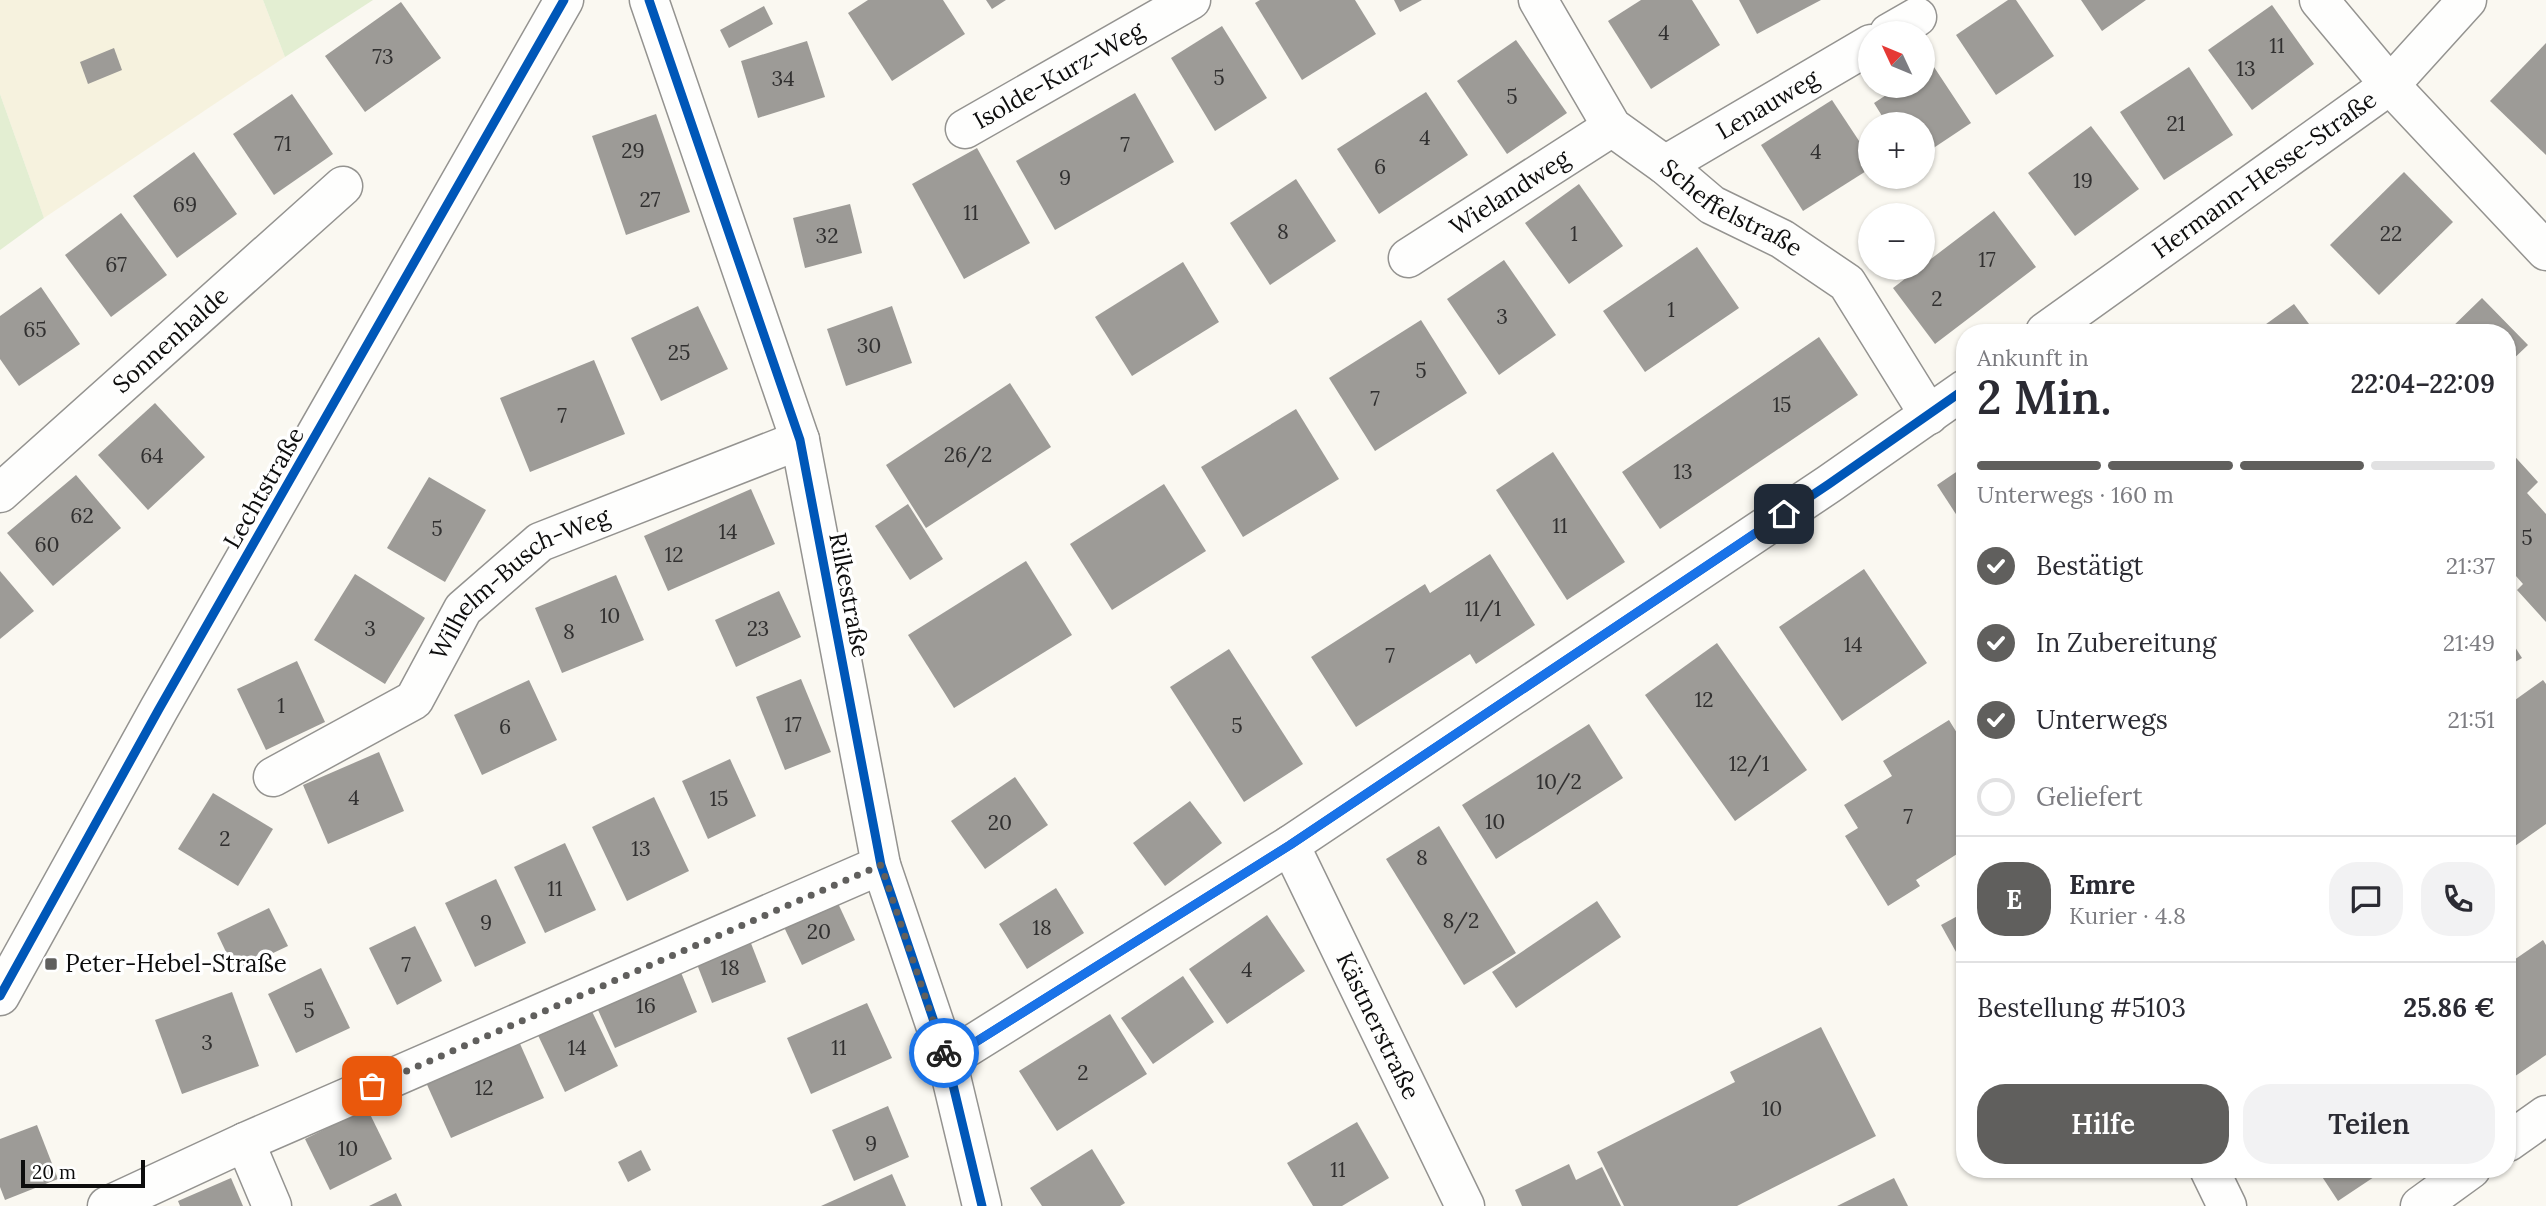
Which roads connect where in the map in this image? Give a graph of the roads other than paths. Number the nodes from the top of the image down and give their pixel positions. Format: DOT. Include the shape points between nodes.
graph roads {
  1 [pos="564,0"];
  2 [pos="649,0"];
  3 [pos="1191,0"];
  4 [pos="1538,0"];
  5 [pos="2319,0"];
  6 [pos="2467,0"];
  7 [pos="1858,52"];
  8 [pos="2390,85"];
  9 [pos="1612,127"];
  10 [pos="965,129"];
  11 [pos="1665,165"];
  12 [pos="343,186"];
  13 [pos="2546,251"];
  14 [pos="1408,258"];
  15 [pos="2056,324"];
  16 [pos="1956,396"];
  17 [pos="1930,415"];
  18 [pos="800,440"];
  19 [pos="0,494"];
  20 [pos="273,777"];
  21 [pos="1290,845"];
  22 [pos="881,865"];
  23 [pos="0,996"];
  24 [pos="947,1060"];
  25 [pos="2546,1115"];
  26 [pos="2516,1136"];
  27 [pos="245,1142"];
  28 [pos="2213,1178"];
  29 [pos="2459,1178"];
  30 [pos="107,1206"];
  31 [pos="272,1206"];
  32 [pos="982,1206"];
  33 [pos="1465,1206"];
  34 [pos="2227,1206"];
  35 [pos="2420,1206"];
  1 -- 23 [label="street, Lechtstraße"];
  2 -- 18 [label="street, Rilkestraße"];
  3 -- 10 [label="street, Isolde-Kurz-Weg"];
  4 -- 9 [label="street, Scheffelstraße"];
  5 -- 8 [label="street"];
  6 -- 8 [label="street, Hermann-Hesse-Straße"];
  7 -- 11 [label="street, Lenauweg"];
  8 -- 13 [label="street"];
  8 -- 15 [label="street, Hermann-Hesse-Straße"];
  9 -- 11 [label="street, Scheffelstraße"];
  9 -- 14 [label="street, Wielandweg"];
  11 -- 17 [label="street, Scheffelstraße" via="1712,205 1783,239 1847,283"];
  12 -- 19 [label="street, Sonnenhalde"];
  16 -- 17 [label="street"];
  17 -- 21 [label="street"];
  18 -- 20 [label="street, Wilhelm-Busch-Weg" via="540,542 463,610 414,700"];
  18 -- 22 [label="street, Rilkestraße"];
  21 -- 24 [label="street"];
  21 -- 33 [label="street, Kästnerstraße"];
  22 -- 24 [label="street, Rilkestraße"];
  22 -- 27 [label="street"];
  24 -- 32 [label="street, Rilkestraße"];
  25 -- 26 [label="street"];
  27 -- 30 [label="street"];
  27 -- 31 [label="street"];
  28 -- 34 [label="street"];
  29 -- 35 [label="street"];
}
